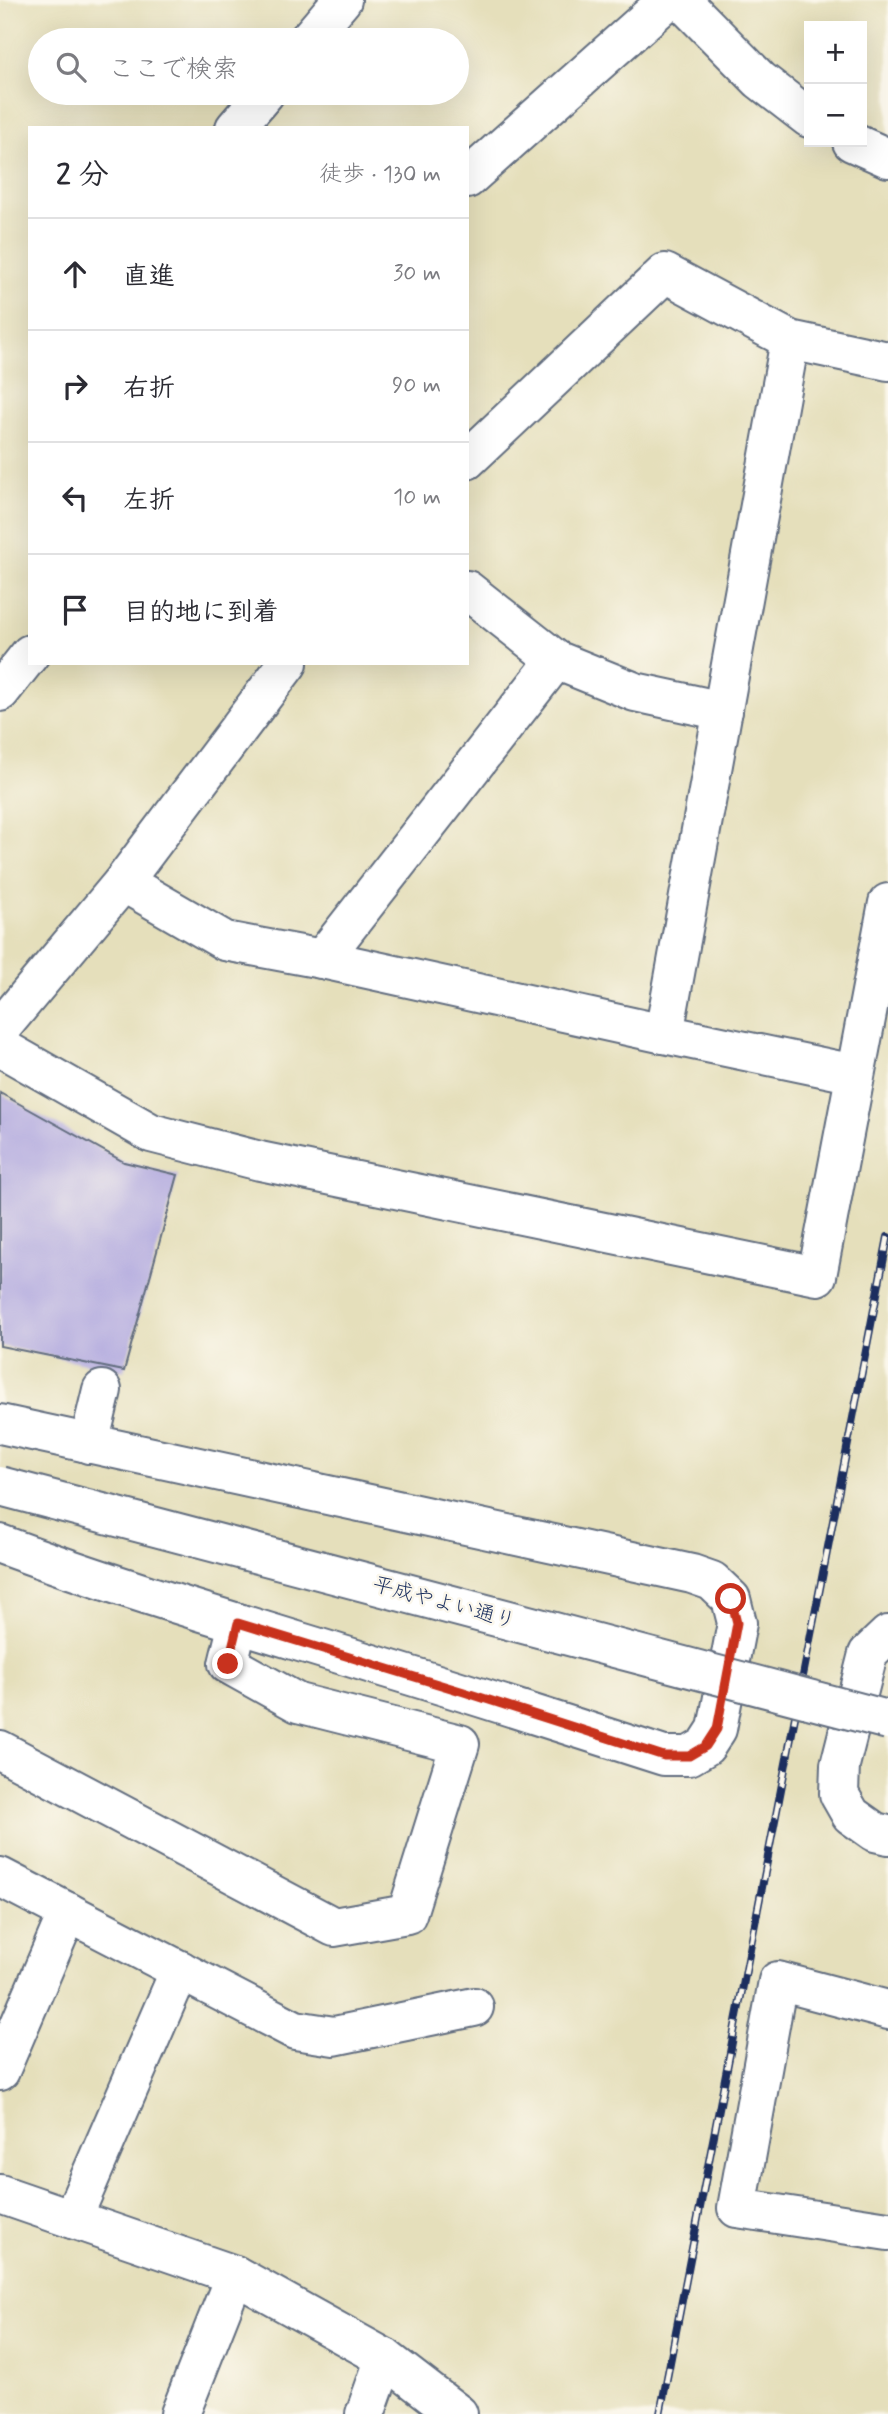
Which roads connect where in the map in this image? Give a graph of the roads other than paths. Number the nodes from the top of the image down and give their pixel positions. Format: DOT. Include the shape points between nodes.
graph roads {
  1 [pos="342,0"];
  2 [pos="668,0"];
  3 [pos="681,0"];
  4 [pos="318,28"];
  5 [pos="255,105"];
  6 [pos="804,114"];
  7 [pos="237,126"];
  8 [pos="863,147"];
  9 [pos="888,158"];
  10 [pos="469,178"];
  11 [pos="790,340"];
  12 [pos="888,362"];
  13 [pos="469,458"];
  14 [pos="469,592"];
  15 [pos="28,657"];
  16 [pos="556,660"];
  17 [pos="286,665"];
  18 [pos="0,692"];
  19 [pos="723,711"];
  20 [pos="123,882"];
  21 [pos="888,903"];
  22 [pos="322,959"];
  23 [pos="0,1029"];
  24 [pos="664,1034"];
  25 [pos="0,1047"];
  26 [pos="855,1074"];
  27 [pos="102,1390"];
  28 [pos="0,1424"];
  29 [pos="89,1444"];
  30 [pos="0,1486"];
  31 [pos="0,1544"];
  32 [pos="238,1623"];
  33 [pos="888,1635"];
  34 [pos="888,1720"];
  35 [pos="0,1750"];
  36 [pos="888,1835"];
  37 [pos="0,1877"];
  38 [pos="68,1912"];
  39 [pos="180,1970"];
  40 [pos="474,2007"];
  41 [pos="888,2010"];
  42 [pos="0,2071"];
  43 [pos="0,2194"];
  44 [pos="72,2219"];
  45 [pos="888,2231"];
  46 [pos="235,2274"];
  47 [pos="385,2358"];
  48 [pos="180,2414"];
  49 [pos="365,2414"];
  50 [pos="458,2414"];
  1 -- 4 [label="street"];
  2 -- 10 [label="street"];
  3 -- 6 [label="street" via="760,80"];
  5 -- 7 [label="street"];
  8 -- 9 [label="street"];
  11 -- 12 [label="street"];
  11 -- 13 [label="street" via="665,274"];
  11 -- 19 [label="street"];
  14 -- 16 [label="street"];
  15 -- 18 [label="street"];
  16 -- 19 [label="street" via="635,692"];
  16 -- 22 [label="street"];
  17 -- 20 [label="street"];
  19 -- 24 [label="street"];
  20 -- 22 [label="street" via="225,941"];
  20 -- 23 [label="street"];
  21 -- 26 [label="street"];
  22 -- 24 [label="street"];
  24 -- 26 [label="street"];
  25 -- 26 [label="street" via="151,1133 260,1161 817,1276"];
  27 -- 29 [label="street"];
  28 -- 29 [label="street"];
  29 -- 32 [label="street" via="692,1574 712,1581 731,1599 737,1623 717,1729 706,1746 689,1756 664,1756"];
  30 -- 34 [label="street, 平成やよい通り, bridge"];
  31 -- 32 [label="street"];
  32 -- 35 [label="street" via="228,1664 298,1703 460,1744 407,1914 334,1927"];
  33 -- 36 [label="street" via="868,1654 840,1765 839,1794 852,1815 875,1832"];
  37 -- 38 [label="street"];
  38 -- 39 [label="street"];
  38 -- 42 [label="street"];
  39 -- 40 [label="street" via="296,2030 334,2036"];
  39 -- 44 [label="street"];
  41 -- 45 [label="street" via="778,1981 737,2208"];
  43 -- 44 [label="street"];
  44 -- 46 [label="street"];
  46 -- 47 [label="street"];
  46 -- 48 [label="street"];
  47 -- 49 [label="street"];
  47 -- 50 [label="street"];
}
